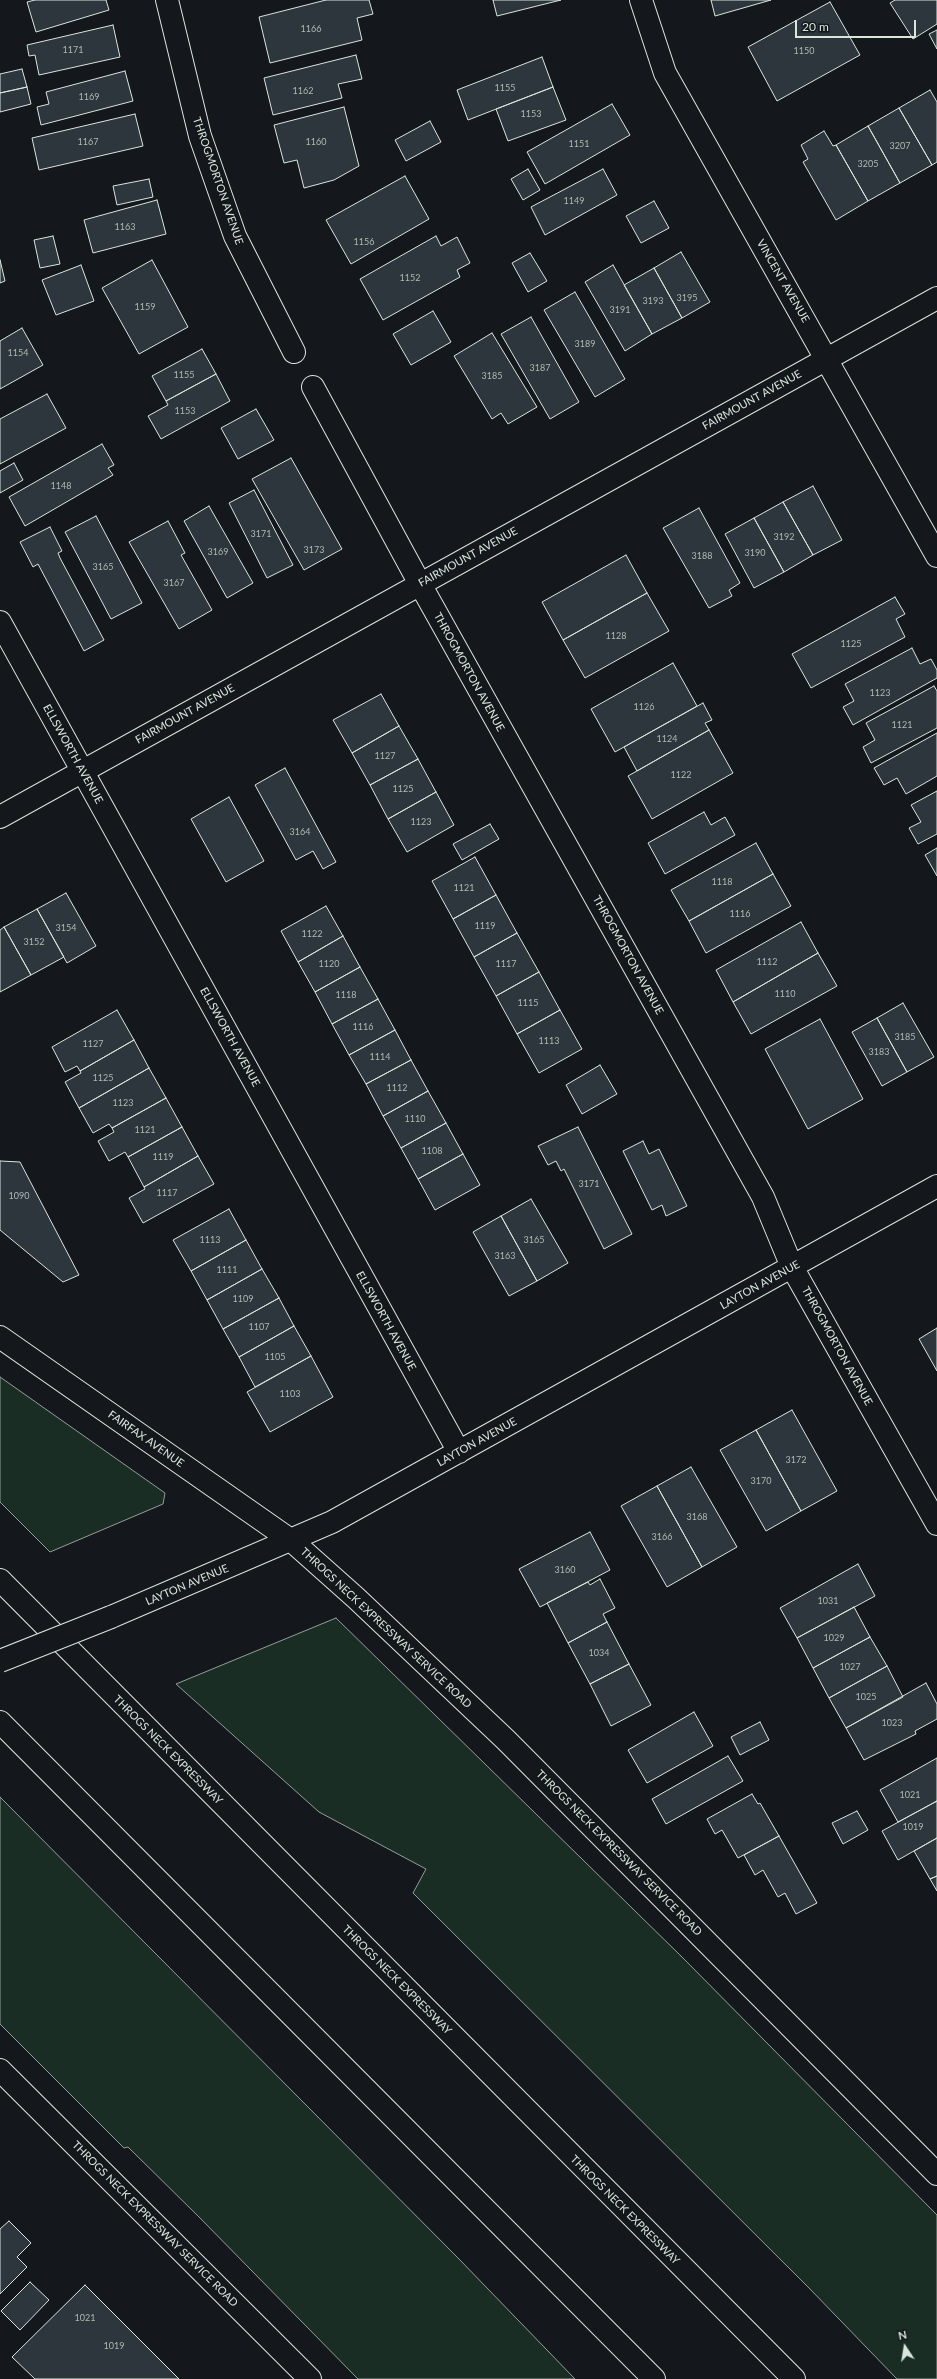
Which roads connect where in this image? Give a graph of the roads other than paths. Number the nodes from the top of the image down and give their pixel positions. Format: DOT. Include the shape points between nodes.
graph roads {
  1 [pos="167,0"];
  2 [pos="641,0"];
  3 [pos="937,298"];
  4 [pos="294,352"];
  5 [pos="827,358"];
  6 [pos="313,387"];
  7 [pos="937,556"];
  8 [pos="420,584"];
  9 [pos="0,622"];
  10 [pos="82,771"];
  11 [pos="0,817"];
  12 [pos="937,1186"];
  13 [pos="792,1267"];
  14 [pos="0,1337"];
  15 [pos="459,1452"];
  16 [pos="937,1524"];
  17 [pos="292,1541"];
  18 [pos="0,1580"];
  19 [pos="0,1661"];
  20 [pos="0,1722"];
  21 [pos="0,2070"];
  22 [pos="937,2174"];
  23 [pos="749,2334"];
  24 [pos="310,2379"];
  25 [pos="654,2379"];
  26 [pos="794,2379"];
  27 [pos="804,2379"];
  1 -- 4 [label="main road, THROGMORTON AVENUE" via="200,136 235,236"];
  2 -- 5 [label="main road, VINCENT AVENUE" via="665,73"];
  3 -- 5 [label="main road, FAIRMOUNT AVENUE"];
  5 -- 7 [label="main road, VINCENT AVENUE"];
  5 -- 8 [label="main road, FAIRMOUNT AVENUE"];
  6 -- 8 [label="main road, THROGMORTON AVENUE"];
  8 -- 10 [label="main road, FAIRMOUNT AVENUE"];
  8 -- 13 [label="main road, THROGMORTON AVENUE" via="763,1197"];
  9 -- 10 [label="main road, ELLSWORTH AVENUE"];
  10 -- 11 [label="main road, FAIRMOUNT AVENUE"];
  10 -- 15 [label="main road, ELLSWORTH AVENUE"];
  12 -- 13 [label="main road, LAYTON AVENUE"];
  13 -- 15 [label="main road, LAYTON AVENUE"];
  13 -- 16 [label="main road, THROGMORTON AVENUE"];
  14 -- 17 [label="main road, FAIRFAX AVENUE"];
  15 -- 17 [label="main road, LAYTON AVENUE" via="332,1522"];
  17 -- 19 [label="main road, LAYTON AVENUE, bridge"];
  17 -- 22 [label="main road, THROGS NECK EXPRESSWAY SERVICE ROAD" via="490,1724"];
  18 -- 23 [label="main road, THROGS NECK EXPRESSWAY"];
  20 -- 25 [label="main road"];
  21 -- 24 [label="main road, THROGS NECK EXPRESSWAY SERVICE ROAD"];
  23 -- 26 [label="main road, THROGS NECK EXPRESSWAY"];
  23 -- 27 [label="main road"];
}
